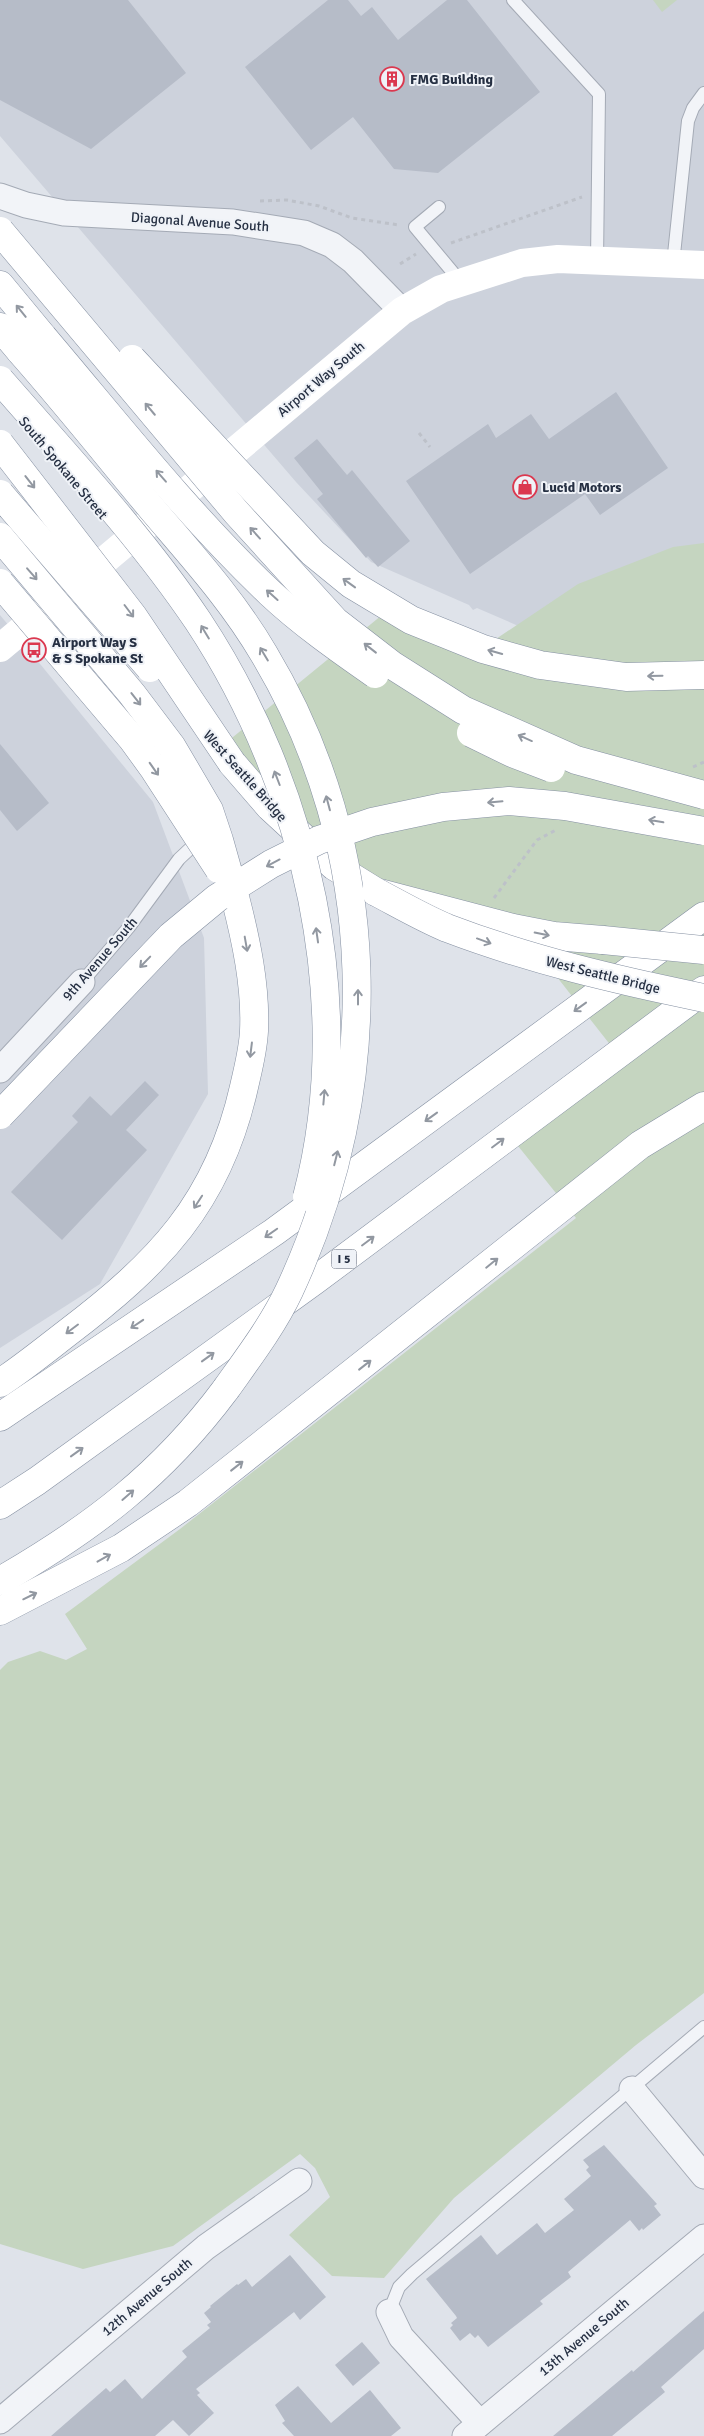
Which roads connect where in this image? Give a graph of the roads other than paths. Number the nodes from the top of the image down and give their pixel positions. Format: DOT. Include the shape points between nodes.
graph roads {
  1 [pos="513,0"];
  2 [pos="704,93"];
  3 [pos="0,196"];
  4 [pos="439,207"];
  5 [pos="0,211"];
  6 [pos="0,231"];
  7 [pos="597,261"];
  8 [pos="673,264"];
  9 [pos="704,265"];
  10 [pos="460,282"];
  11 [pos="0,285"];
  12 [pos="402,311"];
  13 [pos="0,327"];
  14 [pos="0,380"];
  15 [pos="0,392"];
  16 [pos="0,444"];
  17 [pos="0,494"];
  18 [pos="0,537"];
  19 [pos="125,543"];
  20 [pos="0,583"];
  21 [pos="0,648"];
  22 [pos="704,675"];
  23 [pos="232,763"];
  24 [pos="704,796"];
  25 [pos="704,831"];
  26 [pos="194,844"];
  27 [pos="376,892"];
  28 [pos="235,896"];
  29 [pos="704,916"];
  30 [pos="704,950"];
  31 [pos="82,982"];
  32 [pos="704,990"];
  33 [pos="704,998"];
  34 [pos="0,1070"];
  35 [pos="704,1106"];
  36 [pos="0,1115"];
  37 [pos="0,1383"];
  38 [pos="226,1389"];
  39 [pos="0,1417"];
  40 [pos="0,1505"];
  41 [pos="0,1581"];
  42 [pos="0,1611"];
  43 [pos="704,2027"];
  44 [pos="632,2089"];
  45 [pos="704,2176"];
  46 [pos="300,2181"];
  47 [pos="704,2237"];
  48 [pos="388,2312"];
  49 [pos="0,2421"];
  50 [pos="473,2430"];
  1 -- 7 [label="lane" via="599,94"];
  2 -- 8 [label="lane" via="688,121"];
  3 -- 12 [label="street, Diagonal Avenue South" via="64,213 233,222 304,233 332,245 353,261"];
  4 -- 10 [label="lane" via="415,227"];
  22 -- 5 [label="main road, one-way, bridge" via="626,677 540,665 483,649 411,620 350,584 313,553 167,398"];
  24 -- 6 [label="main road, one-way, bridge" via="576,760 463,710 392,665 335,621 236,512"];
  7 -- 8 [label="main road, Airport Way South"];
  7 -- 10 [label="main road, Airport Way South" via="558,259 522,263"];
  8 -- 9 [label="main road, Airport Way South"];
  10 -- 12 [label="main road, Airport Way South" via="441,288"];
  24 -- 11 [label="main road, one-way, bridge" via="570,775 512,754 442,720 321,636 270,594 205,527"];
  12 -- 19 [label="main road, Airport Way South"];
  38 -- 13 [label="main road, one-way, bridge" via="290,1290 325,1201 348,1108 358,1007 350,891 315,760 285,691 265,655 216,584"];
  38 -- 14 [label="main road, one-way, bridge" via="261,1321 291,1251 320,1135 325,1088 325,1008 320,957 300,847 272,764 236,687 202,628 148,552"];
  15 -- 19 [label="main road, South Spokane Street"];
  16 -- 23 [label="main road, one-way, bridge" via="133,616"];
  17 -- 23 [label="main road, West Seattle Bridge, bridge"];
  18 -- 28 [label="main road, one-way, bridge" via="132,694 176,753 208,810"];
  19 -- 21 [label="main road, Airport Way South"];
  20 -- 28 [label="main road, one-way, bridge" via="144,755"];
  23 -- 27 [label="main road, West Seattle Bridge, bridge" via="270,807 334,866"];
  25 -- 36 [label="main road, one-way, bridge" via="565,806 509,801 443,807 372,822 319,840 271,864 217,898 171,936"];
  26 -- 31 [label="lane, 9th Avenue South"];
  27 -- 30 [label="main road, one-way, bridge" via="554,936"];
  27 -- 33 [label="main road, West Seattle Bridge, one-way, bridge" via="445,927 513,952"];
  28 -- 37 [label="main road, one-way" via="252,982 254,1030 238,1114 216,1169 186,1221 150,1264 98,1310"];
  29 -- 39 [label="main road, one-way" via="274,1232"];
  31 -- 34 [label="street, 9th Avenue South"];
  40 -- 32 [label="main road, I 5, one-way, bridge" via="322,1275"];
  42 -- 35 [label="main road, one-way" via="121,1548 188,1503 640,1145"];
  41 -- 38 [label="main road, one-way" via="103,1515 155,1471"];
  43 -- 44 [label="lane"];
  44 -- 45 [label="street"];
  44 -- 48 [label="lane" via="412,2274 400,2287"];
  46 -- 49 [label="street, 12th Avenue South" via="206,2247"];
  47 -- 50 [label="street, 13th Avenue South"];
  48 -- 50 [label="street" via="401,2337"];
}
